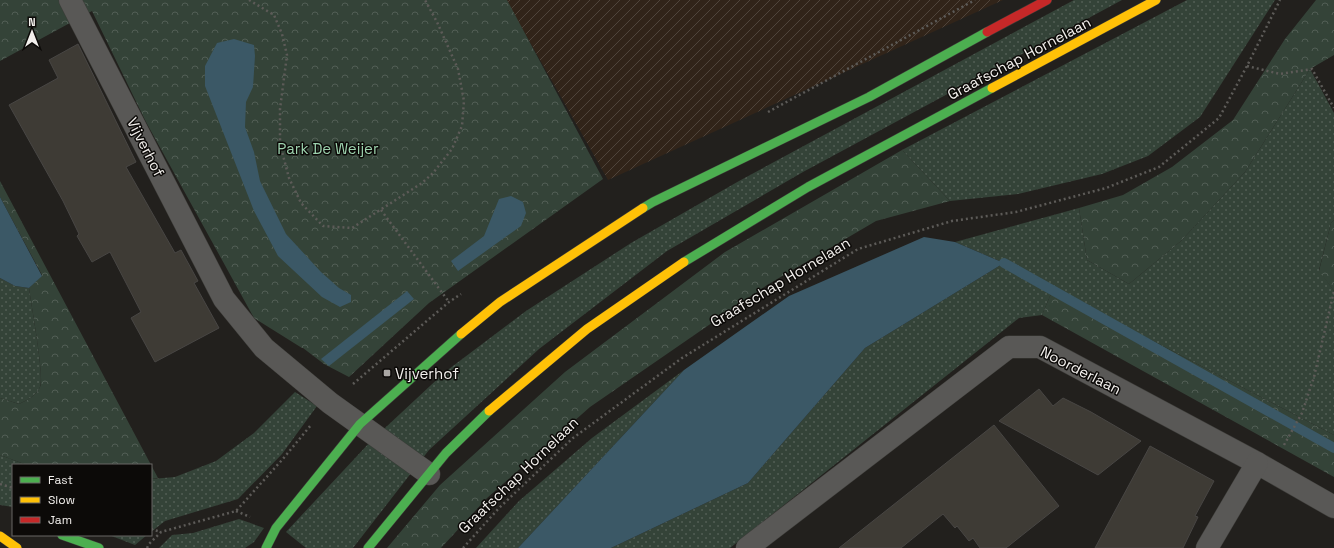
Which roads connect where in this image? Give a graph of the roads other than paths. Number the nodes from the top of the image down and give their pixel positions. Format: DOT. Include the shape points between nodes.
graph roads {
  1 [pos="70,0"];
  2 [pos="1047,0"];
  3 [pos="1156,0"];
  4 [pos="360,424"];
  5 [pos="1256,463"];
  6 [pos="429,474"];
  7 [pos="1334,507"];
  8 [pos="2,532"];
  9 [pos="65,536"];
  10 [pos="17,548"];
  11 [pos="99,548"];
  12 [pos="266,548"];
  13 [pos="368,548"];
  14 [pos="747,548"];
  15 [pos="1207,548"];
  1 -- 4 [label="street, Vijverhof" via="224,299 264,348 330,403"];
  2 -- 4 [label="street" via="870,97 653,202 500,302"];
  3 -- 6 [label="street, Graafschap Hornelaan" via="808,187 686,260 587,329 484,415"];
  4 -- 6 [label="street, Vijverhof"];
  4 -- 12 [label="street" via="276,528"];
  5 -- 7 [label="street, Noorderlaan"];
  5 -- 14 [label="street, Noorderlaan" via="1040,347 1009,347"];
  5 -- 15 [label="street"];
  6 -- 13 [label="street, Graafschap Hornelaan"];
  8 -- 10 [label="street"];
  9 -- 11 [label="street"];
}
